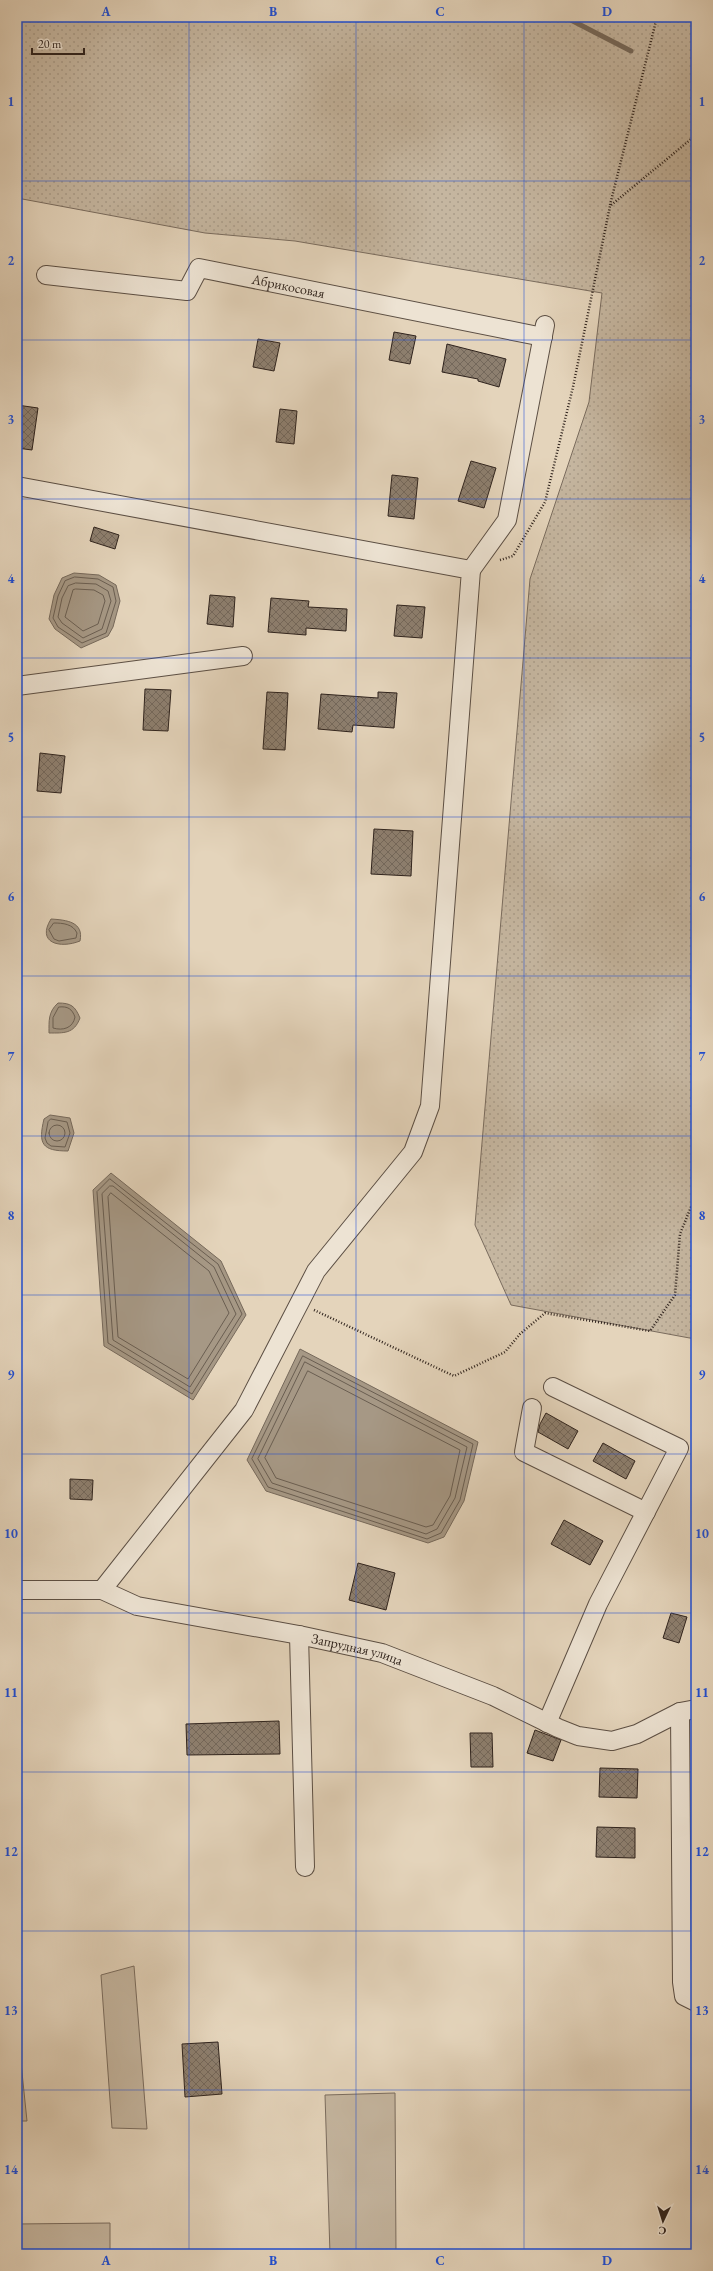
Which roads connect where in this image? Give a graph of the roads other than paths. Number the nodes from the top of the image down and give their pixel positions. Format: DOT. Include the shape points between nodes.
graph roads {
  1 [pos="46,275"];
  2 [pos="17,486"];
  3 [pos="471,570"];
  4 [pos="243,656"];
  5 [pos="17,686"];
  6 [pos="553,1387"];
  7 [pos="532,1408"];
  8 [pos="646,1512"];
  9 [pos="17,1590"];
  10 [pos="102,1590"];
  11 [pos="299,1635"];
  12 [pos="688,1711"];
  13 [pos="547,1723"];
  14 [pos="305,1867"];
  15 [pos="689,1871"];
  16 [pos="696,2002"];
  1 -- 3 [label="street, Абрикосовая" via="187,291 199,268 544,331 507,520"];
  2 -- 3 [label="street"];
  3 -- 10 [label="street" via="430,1106 413,1152 316,1271 244,1410"];
  4 -- 5 [label="street"];
  6 -- 8 [label="street" via="679,1448"];
  7 -- 8 [label="street" via="524,1452"];
  8 -- 13 [label="street" via="598,1604"];
  9 -- 10 [label="street, Запрудная улица"];
  10 -- 11 [label="street, Запрудная улица" via="137,1606"];
  11 -- 13 [label="street, Запрудная улица" via="382,1653 493,1696"];
  11 -- 14 [label="street"];
  12 -- 13 [label="street, Запрудная улица" via="636,1734 612,1741 578,1736"];
  12 -- 15 [label="street"];
  15 -- 16 [label="street" via="682,1982 684,1996"];
}
